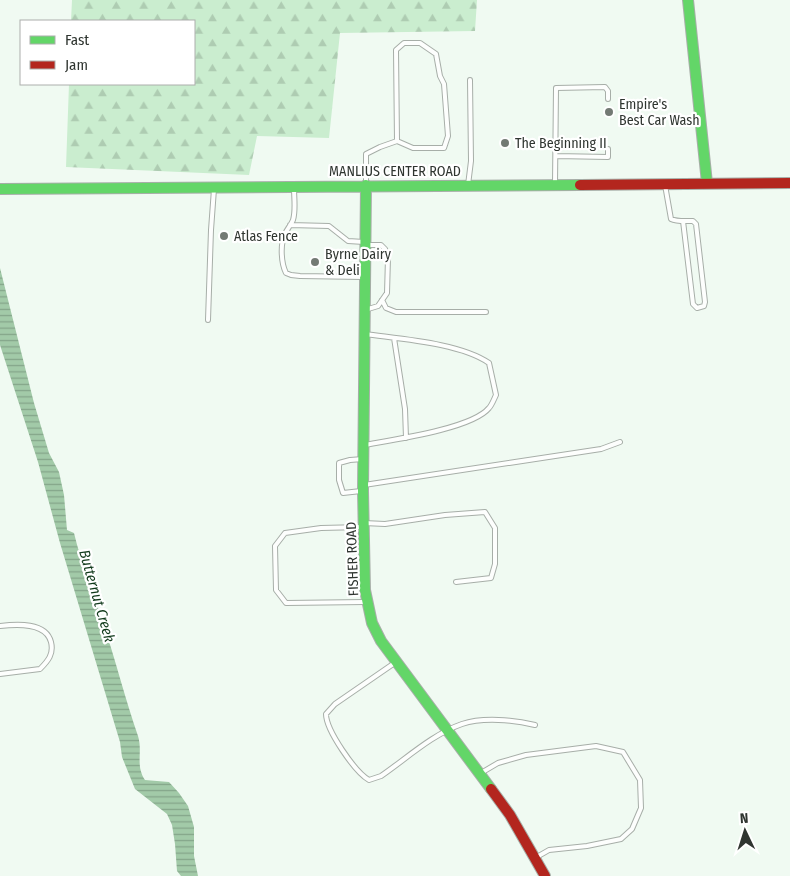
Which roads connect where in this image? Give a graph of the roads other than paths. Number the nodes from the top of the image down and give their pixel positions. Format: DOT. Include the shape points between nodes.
graph roads {
  1 [pos="688,0"];
  2 [pos="470,80"];
  3 [pos="608,99"];
  4 [pos="397,141"];
  5 [pos="608,150"];
  6 [pos="556,156"];
  7 [pos="664,183"];
  8 [pos="707,183"];
  9 [pos="790,183"];
  10 [pos="555,184"];
  11 [pos="366,185"];
  12 [pos="468,185"];
  13 [pos="294,186"];
  14 [pos="214,187"];
  15 [pos="0,189"];
  16 [pos="683,221"];
  17 [pos="290,225"];
  18 [pos="366,244"];
  19 [pos="366,277"];
  20 [pos="382,300"];
  21 [pos="365,310"];
  22 [pos="486,312"];
  23 [pos="208,320"];
  24 [pos="365,334"];
  25 [pos="394,338"];
  26 [pos="406,438"];
  27 [pos="620,442"];
  28 [pos="364,444"];
  29 [pos="364,459"];
  30 [pos="364,488"];
  31 [pos="364,525"];
  32 [pos="456,582"];
  33 [pos="367,602"];
  34 [pos="0,626"];
  35 [pos="396,662"];
  36 [pos="0,674"];
  37 [pos="535,725"];
  38 [pos="447,731"];
  39 [pos="480,774"];
  40 [pos="535,858"];
  41 [pos="545,876"];
  1 -- 8 [label="street"];
  2 -- 12 [label="lane" via="471,161"];
  3 -- 6 [label="lane" via="605,87 556,88"];
  4 -- 4 [label="lane" via="396,50 404,43 420,43 436,54 444,84 448,136 444,148 414,148"];
  4 -- 11 [label="lane" via="366,154"];
  5 -- 6 [label="lane" via="608,157"];
  6 -- 10 [label="lane"];
  7 -- 8 [label="street, MANLIUS CENTER ROAD"];
  7 -- 10 [label="street, MANLIUS CENTER ROAD"];
  7 -- 16 [label="lane" via="671,219"];
  8 -- 9 [label="street, MANLIUS CENTER ROAD"];
  10 -- 12 [label="street, MANLIUS CENTER ROAD"];
  11 -- 12 [label="street, MANLIUS CENTER ROAD"];
  11 -- 13 [label="street, MANLIUS CENTER ROAD"];
  11 -- 18 [label="street, FISHER ROAD"];
  13 -- 14 [label="street, MANLIUS CENTER ROAD"];
  13 -- 17 [label="lane" via="294,213"];
  14 -- 15 [label="street, MANLIUS CENTER ROAD"];
  14 -- 23 [label="lane"];
  16 -- 16 [label="lane" via="696,224 705,302 704,306 697,308 693,304"];
  17 -- 18 [label="lane" via="329,226 348,241"];
  17 -- 19 [label="lane" via="283,241 286,273"];
  18 -- 19 [label="street, FISHER ROAD"];
  18 -- 20 [label="lane" via="380,245 388,258 387,293"];
  19 -- 21 [label="street, FISHER ROAD"];
  20 -- 21 [label="lane" via="378,306"];
  20 -- 22 [label="lane" via="386,308 396,312"];
  21 -- 24 [label="street, FISHER ROAD"];
  24 -- 25 [label="lane"];
  24 -- 28 [label="street, FISHER ROAD"];
  25 -- 26 [label="lane"];
  25 -- 26 [label="lane" via="420,341 480,357 489,364 496,395 488,410 466,422"];
  26 -- 28 [label="lane"];
  27 -- 30 [label="lane" via="601,449"];
  28 -- 29 [label="street, FISHER ROAD"];
  29 -- 30 [label="street, FISHER ROAD"];
  29 -- 30 [label="lane" via="339,463 339,480 343,493"];
  30 -- 31 [label="street, FISHER ROAD"];
  31 -- 32 [label="lane" via="484,512 495,528 495,564 491,578"];
  31 -- 33 [label="street, FISHER ROAD"];
  31 -- 33 [label="lane" via="285,533 275,546 276,590 286,603"];
  33 -- 35 [label="street, FISHER ROAD" via="381,641"];
  34 -- 36 [label="lane" via="17,624 39,628 47,633 52,648 52,655 40,669"];
  35 -- 38 [label="street, FISHER ROAD"];
  35 -- 38 [label="lane" via="335,704 326,714 328,727 353,765 362,776 369,780 377,779"];
  37 -- 38 [label="lane" via="499,720 464,723"];
  38 -- 39 [label="street, FISHER ROAD"];
  39 -- 40 [label="street, FISHER ROAD" via="510,815"];
  39 -- 40 [label="lane" via="498,763 526,756 596,746 622,752 640,780 641,808 632,828 621,839 550,850"];
  40 -- 41 [label="street, FISHER ROAD"];
}
